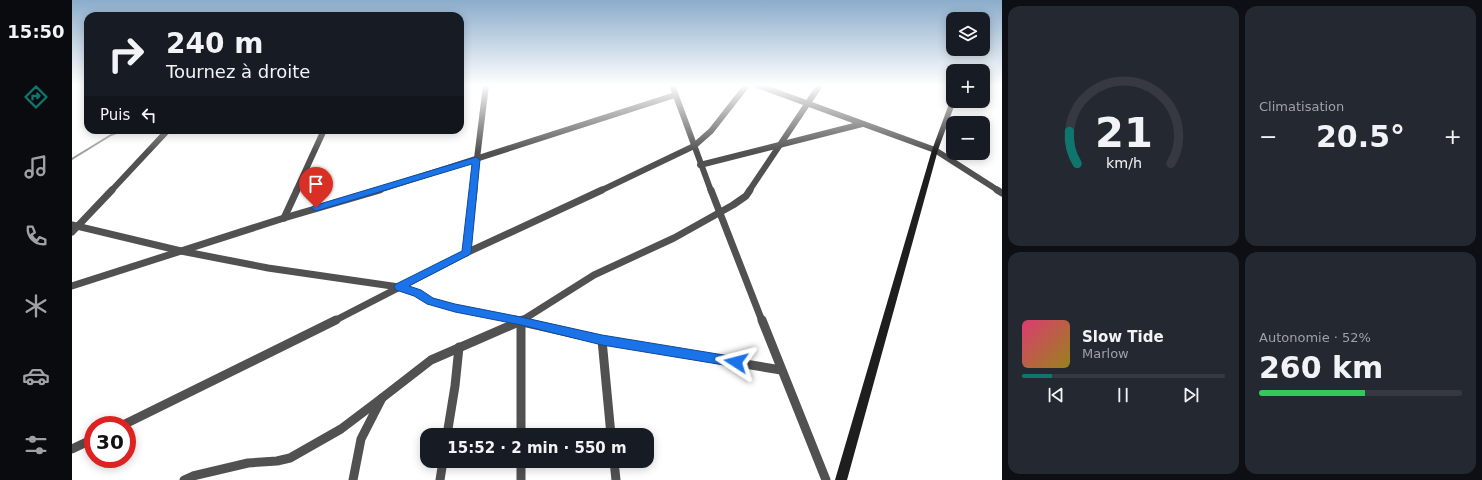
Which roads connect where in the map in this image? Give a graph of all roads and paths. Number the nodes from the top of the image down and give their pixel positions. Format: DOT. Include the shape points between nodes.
graph roads {
  1 [pos="483,107"];
  2 [pos="640,107"];
  3 [pos="679,107"];
  4 [pos="729,107"];
  5 [pos="806,107"];
  6 [pos="817,107"];
  7 [pos="950,108"];
  8 [pos="862,124"];
  9 [pos="164,134"];
  10 [pos="322,134"];
  11 [pos="780,144"];
  12 [pos="694,146"];
  13 [pos="935,150"];
  14 [pos="476,160"];
  15 [pos="700,165"];
  16 [pos="1002,193"];
  17 [pos="718,213"];
  18 [pos="284,218"];
  19 [pos="74,228"];
  20 [pos="182,251"];
  21 [pos="466,253"];
  22 [pos="72,286"];
  23 [pos="399,287"];
  24 [pos="521,321"];
  25 [pos="602,340"];
  26 [pos="460,347"];
  27 [pos="780,370"];
  28 [pos="382,398"];
  29 [pos="136,419"];
  30 [pos="448,428"];
  31 [pos="521,428"];
  32 [pos="611,428"];
  33 [pos="84,443"];
  34 [pos="72,449"];
  35 [pos="442,468"];
  36 [pos="521,468"];
  37 [pos="615,468"];
  38 [pos="184,480"];
  39 [pos="353,480"];
  40 [pos="440,480"];
  41 [pos="521,480"];
  42 [pos="616,480"];
  43 [pos="826,480"];
  44 [pos="841,480"];
  1 -- 14 [label="street"];
  2 -- 14 [label="street"];
  3 -- 12 [label="street"];
  4 -- 12 [label="street" via="711,131"];
  5 -- 11 [label="street"];
  6 -- 8 [label="street"];
  7 -- 13 [label="main road"];
  8 -- 11 [label="street"];
  8 -- 13 [label="street"];
  9 -- 19 [label="street"];
  10 -- 18 [label="street"];
  11 -- 15 [label="street"];
  11 -- 17 [label="street" via="746,196"];
  12 -- 15 [label="street"];
  12 -- 21 [label="street"];
  13 -- 16 [label="street"];
  13 -- 44 [label="main road"];
  14 -- 18 [label="street"];
  14 -- 21 [label="street"];
  15 -- 17 [label="street"];
  17 -- 24 [label="street" via="674,238 594,275"];
  17 -- 27 [label="street"];
  18 -- 20 [label="street"];
  19 -- 20 [label="street"];
  20 -- 22 [label="street"];
  20 -- 23 [label="street" via="318,276"];
  21 -- 23 [label="street"];
  23 -- 24 [label="street" via="449,307"];
  23 -- 29 [label="street"];
  24 -- 25 [label="street"];
  24 -- 26 [label="street"];
  24 -- 31 [label="street"];
  25 -- 27 [label="street"];
  25 -- 32 [label="street"];
  26 -- 28 [label="street" via="431,360"];
  26 -- 30 [label="street"];
  27 -- 43 [label="street"];
  28 -- 38 [label="street" via="341,429 290,458 277,461 261,460"];
  28 -- 39 [label="street" via="361,439"];
  33 -- 34 [label="street"];
  35 -- 40 [label="street"];
  36 -- 41 [label="street"];
  37 -- 42 [label="street"];
}
